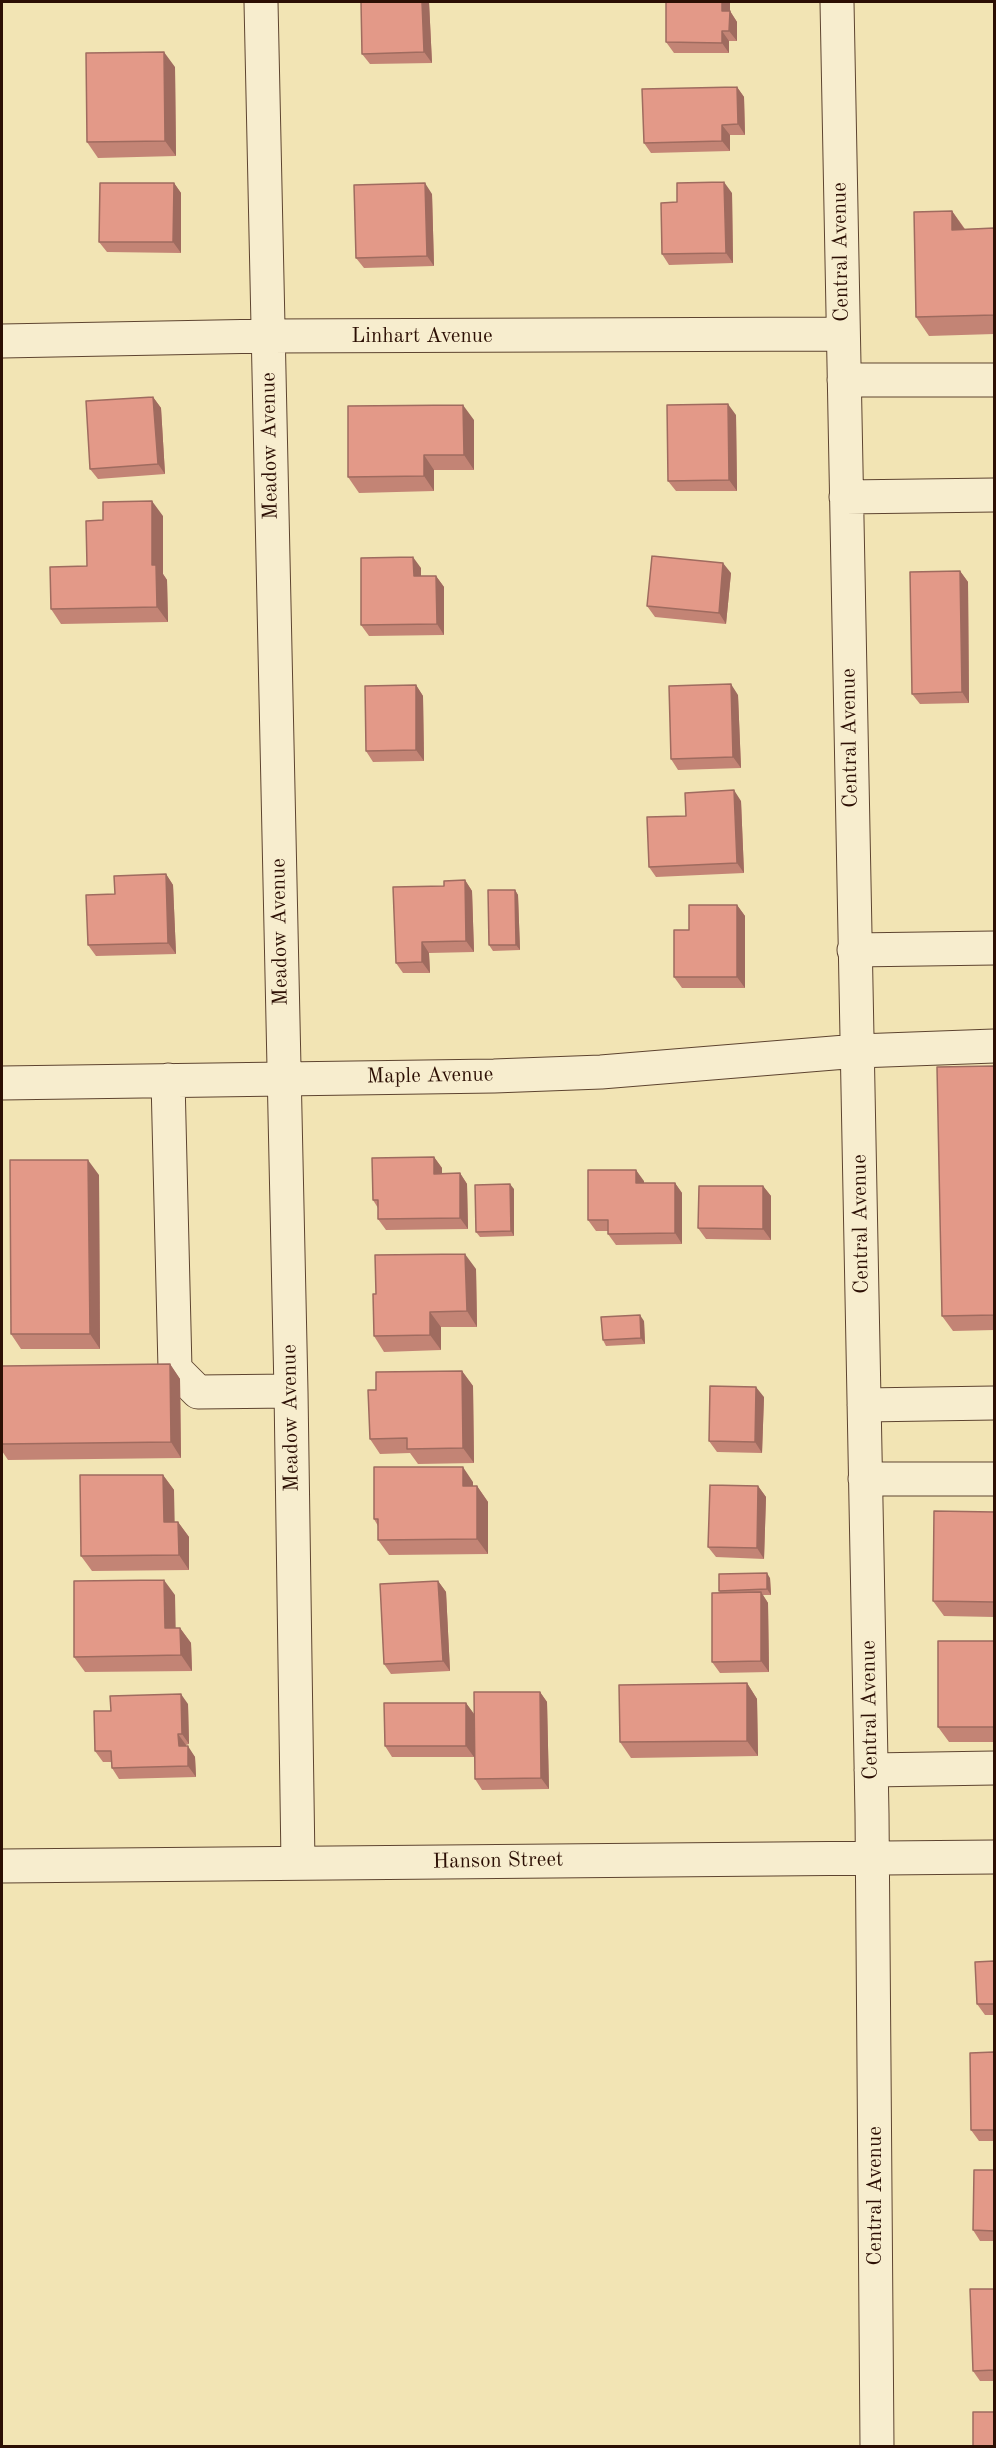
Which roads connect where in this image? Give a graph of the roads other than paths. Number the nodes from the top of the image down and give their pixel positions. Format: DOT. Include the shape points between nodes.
graph roads {
  1 [pos="261,2"];
  2 [pos="837,2"];
  3 [pos="843,334"];
  4 [pos="268,336"];
  5 [pos="2,341"];
  6 [pos="844,380"];
  7 [pos="994,380"];
  8 [pos="994,495"];
  9 [pos="846,497"];
  10 [pos="994,948"];
  11 [pos="854,950"];
  12 [pos="994,1046"];
  13 [pos="858,1051"];
  14 [pos="283,1078"];
  15 [pos="168,1080"];
  16 [pos="2,1083"];
  17 [pos="291,1391"];
  18 [pos="994,1403"];
  19 [pos="864,1405"];
  20 [pos="865,1479"];
  21 [pos="994,1479"];
  22 [pos="994,1768"];
  23 [pos="871,1770"];
  24 [pos="873,1857"];
  25 [pos="994,1857"];
  26 [pos="298,1863"];
  27 [pos="2,1866"];
  28 [pos="878,2446"];
  1 -- 4 [label="street, Meadow Avenue"];
  2 -- 3 [label="street, Central Avenue"];
  3 -- 4 [label="street, Linhart Avenue"];
  3 -- 6 [label="street, Central Avenue"];
  4 -- 5 [label="street, Linhart Avenue"];
  4 -- 14 [label="street, Meadow Avenue"];
  6 -- 7 [label="street"];
  6 -- 9 [label="street, Central Avenue"];
  8 -- 9 [label="street"];
  9 -- 11 [label="street, Central Avenue"];
  10 -- 11 [label="street"];
  11 -- 13 [label="street, Central Avenue"];
  12 -- 13 [label="street, Maple Avenue"];
  13 -- 14 [label="street, Maple Avenue" via="601,1072"];
  13 -- 19 [label="street, Central Avenue"];
  14 -- 15 [label="street, Maple Avenue"];
  14 -- 17 [label="street, Meadow Avenue"];
  15 -- 16 [label="street, Maple Avenue"];
  15 -- 17 [label="street" via="175,1369 198,1392"];
  17 -- 26 [label="street, Meadow Avenue"];
  18 -- 19 [label="street"];
  19 -- 20 [label="street, Central Avenue"];
  20 -- 21 [label="street"];
  20 -- 23 [label="street, Central Avenue"];
  22 -- 23 [label="street"];
  23 -- 24 [label="street, Central Avenue"];
  24 -- 25 [label="street, Hanson Street"];
  24 -- 26 [label="street, Hanson Street"];
  24 -- 28 [label="street, Central Avenue"];
  26 -- 27 [label="street, Hanson Street"];
}
